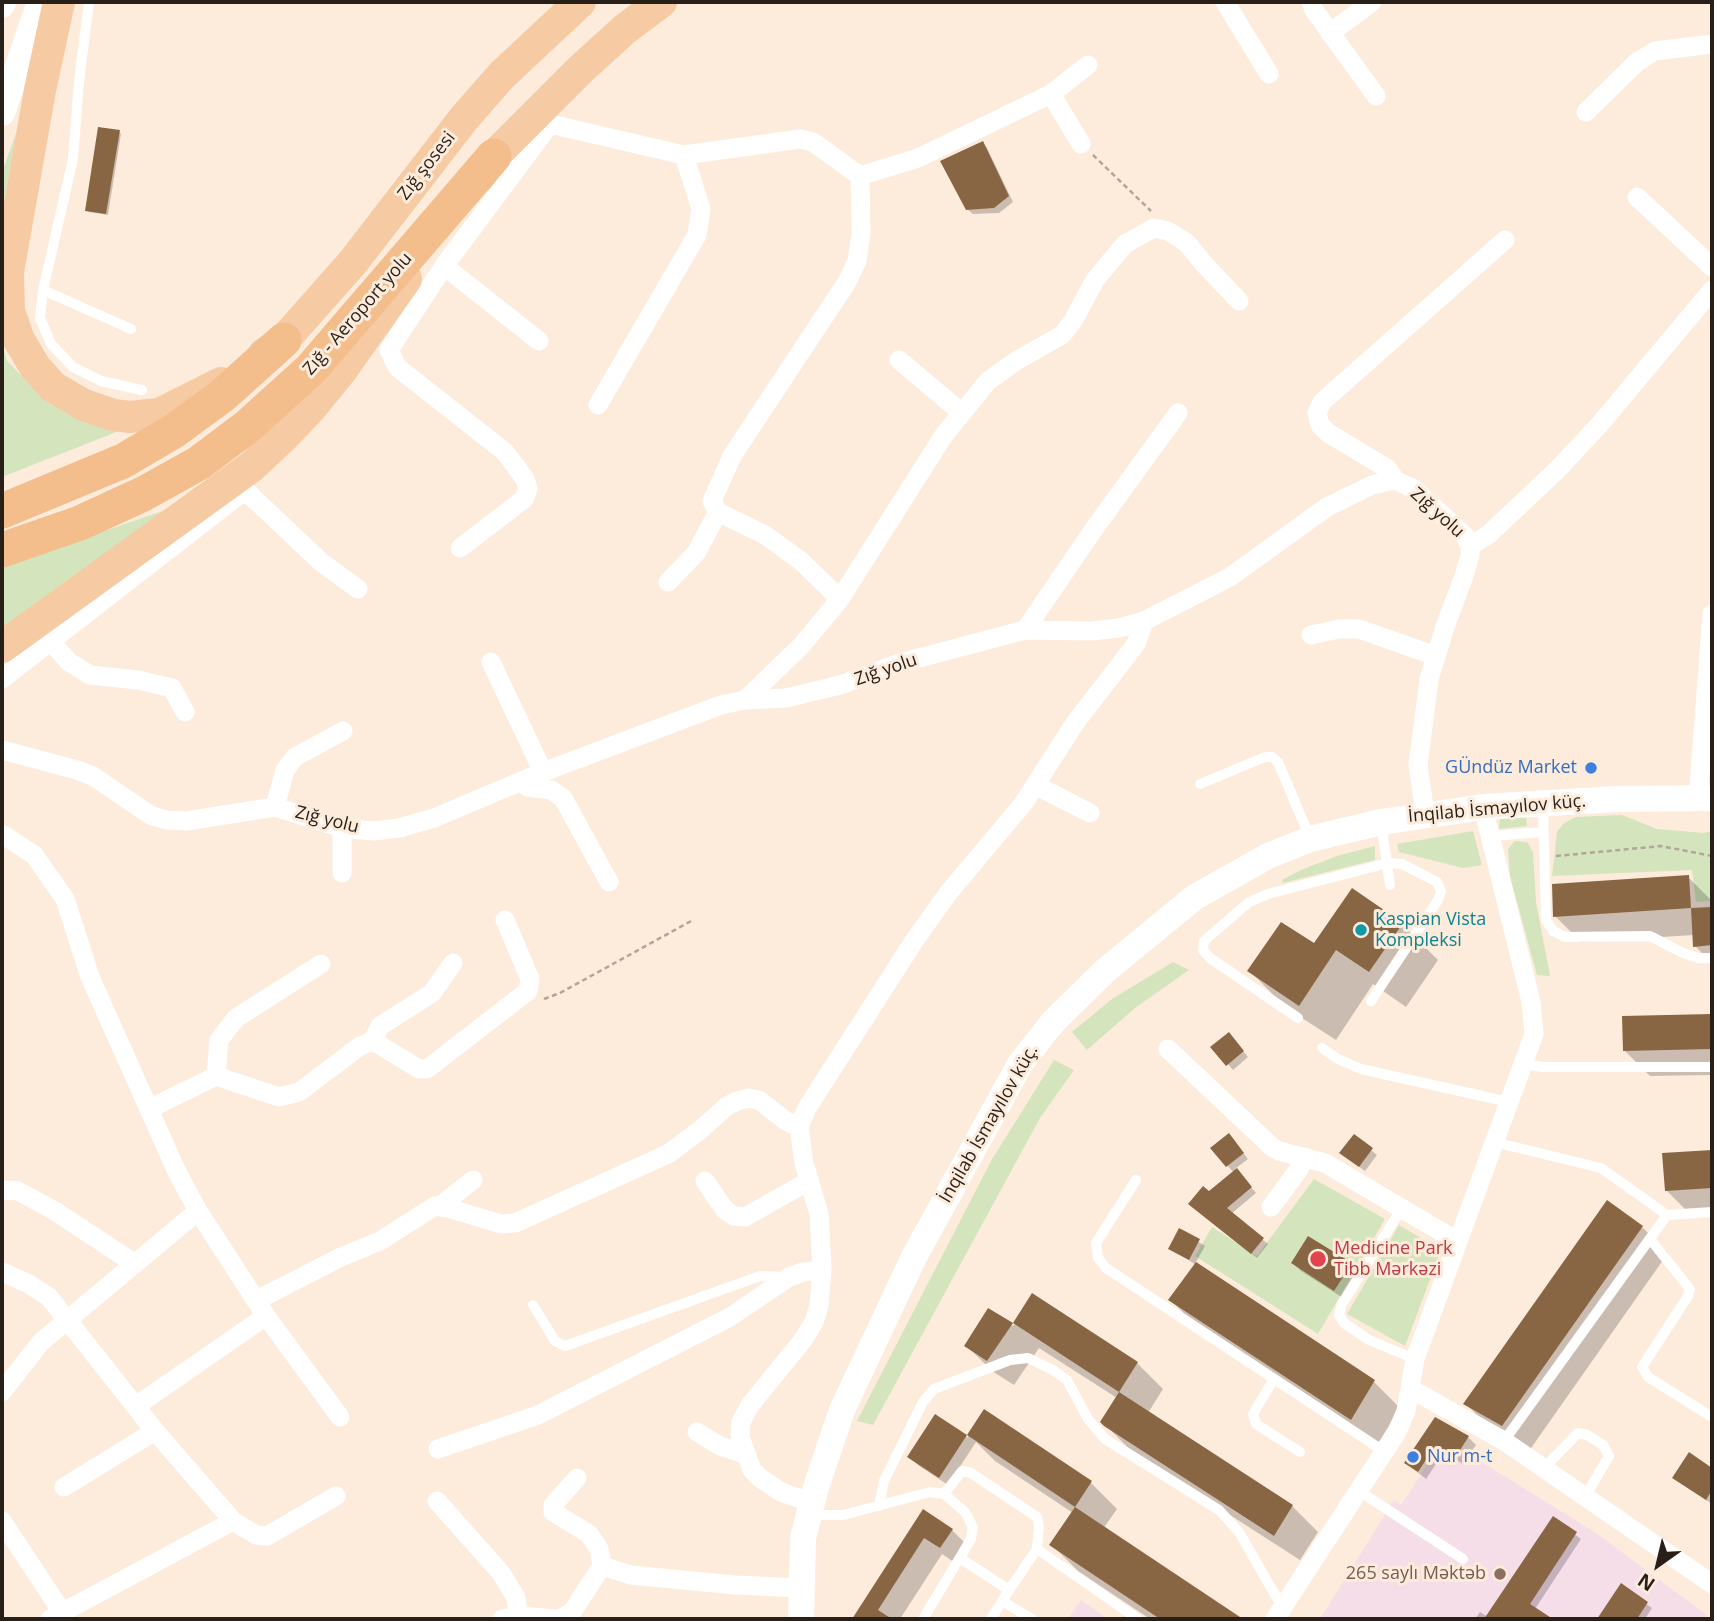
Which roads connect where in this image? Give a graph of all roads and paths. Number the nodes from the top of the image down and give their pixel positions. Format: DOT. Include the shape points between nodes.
graph roads {
  1 [pos="40,2"];
  2 [pos="59,2"];
  3 [pos="89,2"];
  4 [pos="580,2"];
  5 [pos="661,2"];
  6 [pos="1225,2"];
  7 [pos="1311,2"];
  8 [pos="1372,2"];
  9 [pos="1331,33"];
  10 [pos="1712,44"];
  11 [pos="1088,65"];
  12 [pos="1269,74"];
  13 [pos="1051,94"];
  14 [pos="1376,96"];
  15 [pos="1586,112"];
  16 [pos="2,113"];
  17 [pos="545,116"];
  18 [pos="1081,144"];
  19 [pos="684,155"];
  20 [pos="494,156"];
  21 [pos="860,176"];
  22 [pos="1637,197"];
  23 [pos="1154,228"];
  24 [pos="1505,240"];
  25 [pos="444,266"];
  26 [pos="1712,267"];
  27 [pos="43,290"];
  28 [pos="1712,290"];
  29 [pos="1239,301"];
  30 [pos="131,329"];
  31 [pos="284,340"];
  32 [pos="539,341"];
  33 [pos="899,360"];
  34 [pos="142,390"];
  35 [pos="598,405"];
  36 [pos="962,413"];
  37 [pos="1178,413"];
  38 [pos="1395,481"];
  39 [pos="2,510"];
  40 [pos="718,512"];
  41 [pos="1470,545"];
  42 [pos="460,548"];
  43 [pos="2,551"];
  44 [pos="668,582"];
  45 [pos="358,589"];
  46 [pos="840,599"];
  47 [pos="1712,614"];
  48 [pos="1144,621"];
  49 [pos="1026,630"];
  50 [pos="46,631"];
  51 [pos="1311,635"];
  52 [pos="2,647"];
  53 [pos="1436,656"];
  54 [pos="492,662"];
  55 [pos="2,679"];
  56 [pos="745,700"];
  57 [pos="185,712"];
  58 [pos="343,731"];
  59 [pos="2,750"];
  60 [pos="543,772"];
  61 [pos="520,782"];
  62 [pos="1200,784"];
  63 [pos="1035,785"];
  64 [pos="1707,799"];
  65 [pos="1543,802"];
  66 [pos="275,807"];
  67 [pos="1483,807"];
  68 [pos="1090,813"];
  69 [pos="1424,814"];
  70 [pos="1381,822"];
  71 [pos="342,828"];
  72 [pos="1544,832"];
  73 [pos="2,834"];
  74 [pos="1491,836"];
  75 [pos="1310,839"];
  76 [pos="1712,856"];
  77 [pos="1544,857"];
  78 [pos="1388,863"];
  79 [pos="342,873"];
  80 [pos="609,882"];
  81 [pos="1390,885"];
  82 [pos="505,920"];
  83 [pos="692,920"];
  84 [pos="1712,957"];
  85 [pos="453,963"];
  86 [pos="321,964"];
  87 [pos="1371,1001"];
  88 [pos="512,1003"];
  89 [pos="1298,1018"];
  90 [pos="373,1041"];
  91 [pos="1322,1048"];
  92 [pos="1168,1049"];
  93 [pos="1524,1063"];
  94 [pos="1712,1067"];
  95 [pos="216,1076"];
  96 [pos="1509,1102"];
  97 [pos="149,1109"];
  98 [pos="799,1127"];
  99 [pos="1494,1142"];
  100 [pos="1305,1157"];
  101 [pos="473,1180"];
  102 [pos="1136,1180"];
  103 [pos="705,1181"];
  104 [pos="809,1181"];
  105 [pos="2,1190"];
  106 [pos="440,1206"];
  107 [pos="1271,1207"];
  108 [pos="1402,1208"];
  109 [pos="198,1210"];
  110 [pos="1712,1212"];
  111 [pos="1667,1215"];
  112 [pos="1650,1239"];
  113 [pos="1457,1241"];
  114 [pos="135,1264"];
  115 [pos="822,1270"];
  116 [pos="2,1272"];
  117 [pos="789,1277"];
  118 [pos="533,1305"];
  119 [pos="262,1308"];
  120 [pos="68,1320"];
  121 [pos="1415,1359"];
  122 [pos="1274,1379"];
  123 [pos="1411,1389"];
  124 [pos="2,1392"];
  125 [pos="136,1406"];
  126 [pos="340,1417"];
  127 [pos="1712,1418"];
  128 [pos="155,1431"];
  129 [pos="697,1432"];
  130 [pos="1504,1441"];
  131 [pos="438,1449"];
  132 [pos="1300,1452"];
  133 [pos="1385,1452"];
  134 [pos="745,1454"];
  135 [pos="1544,1468"];
  136 [pos="578,1478"];
  137 [pos="64,1487"];
  138 [pos="1359,1491"];
  139 [pos="944,1494"];
  140 [pos="1586,1495"];
  141 [pos="336,1496"];
  142 [pos="437,1501"];
  143 [pos="879,1506"];
  144 [pos="812,1509"];
  145 [pos="2,1521"];
  146 [pos="233,1521"];
  147 [pos="1037,1549"];
  148 [pos="960,1558"];
  149 [pos="1463,1559"];
  150 [pos="602,1566"];
  151 [pos="1712,1584"];
  152 [pos="801,1588"];
  153 [pos="1009,1590"];
  154 [pos="1002,1601"];
  155 [pos="1279,1613"];
  156 [pos="56,1616"];
  157 [pos="513,1618"];
  158 [pos="558,1619"];
  159 [pos="801,1619"];
  160 [pos="922,1619"];
  161 [pos="991,1619"];
  162 [pos="1032,1619"];
  163 [pos="1138,1619"];
  1 -- 16 [label="main road"];
  2 -- 31 [label="highway, Zığ şosesi" via="8,272 9,311 35,367 53,387 84,405 113,415 159,414 214,388"];
  3 -- 27 [label="lane" via="73,159"];
  4 -- 31 [label="highway, Zığ şosesi" via="510,67 465,117 353,261"];
  5 -- 17 [label="highway, Zığ - Aeroport yolu" via="625,29"];
  6 -- 12 [label="street"];
  7 -- 9 [label="street"];
  8 -- 9 [label="street"];
  9 -- 14 [label="street"];
  10 -- 15 [label="street" via="1655,51 1637,62"];
  11 -- 13 [label="street"];
  13 -- 18 [label="street"];
  13 -- 21 [label="street" via="918,158"];
  17 -- 19 [label="street"];
  17 -- 20 [label="highway, Zığ - Aeroport yolu"];
  17 -- 25 [label="street"];
  18 -- 23 [label="path" via="1152,212"];
  19 -- 21 [label="street" via="800,139 813,142"];
  19 -- 35 [label="street" via="701,209 697,235"];
  20 -- 43 [label="highway, Zığ - Aeroport yolu" via="311,369 248,426 199,463 143,494"];
  20 -- 50 [label="highway" via="310,409 250,467"];
  21 -- 40 [label="street" via="857,261 733,456 712,501"];
  22 -- 26 [label="street"];
  23 -- 29 [label="street" via="1187,243"];
  23 -- 36 [label="street" via="1125,244 1062,335 988,381"];
  24 -- 38 [label="street" via="1322,402 1317,413 1320,425 1388,469"];
  25 -- 32 [label="street"];
  25 -- 42 [label="street" via="389,350 397,367 505,452 528,489 524,499"];
  27 -- 30 [label="lane"];
  27 -- 34 [label="lane" via="40,318 51,344 73,366 101,381"];
  28 -- 41 [label="street" via="1557,470 1488,535"];
  31 -- 39 [label="highway" via="223,395 164,437 123,461"];
  33 -- 36 [label="street"];
  36 -- 46 [label="street"];
  37 -- 49 [label="street"];
  38 -- 41 [label="street, Zığ yolu" via="1415,489"];
  38 -- 48 [label="street, Zığ yolu" via="1372,485 1327,507 1230,576"];
  40 -- 44 [label="street" via="696,552"];
  40 -- 46 [label="street" via="765,535 801,561"];
  41 -- 53 [label="street, Zığ yolu"];
  45 -- 50 [label="street" via="321,562 248,493"];
  46 -- 56 [label="street" via="802,645"];
  47 -- 64 [label="street"];
  48 -- 49 [label="street, Zığ yolu" via="1091,631"];
  48 -- 63 [label="street" via="1136,644 1075,723"];
  49 -- 56 [label="street, Zığ yolu" via="900,663 840,685 786,698"];
  50 -- 52 [label="highway"];
  50 -- 55 [label="street"];
  50 -- 57 [label="street" via="69,662 90,675 172,688"];
  51 -- 53 [label="street" via="1359,629"];
  53 -- 69 [label="street, Zığ yolu" via="1418,765"];
  54 -- 60 [label="street"];
  56 -- 60 [label="street, Zığ yolu"];
  58 -- 66 [label="street" via="295,757 285,770"];
  59 -- 66 [label="street, Zığ yolu" via="77,769 150,815 166,820"];
  60 -- 61 [label="street, Zığ yolu"];
  61 -- 71 [label="street, Zığ yolu" via="399,828"];
  61 -- 80 [label="street" via="563,798"];
  62 -- 75 [label="lane" via="1272,757"];
  63 -- 68 [label="street"];
  63 -- 98 [label="street" via="914,941"];
  64 -- 65 [label="main road, İnqilab İsmayılov küç."];
  65 -- 67 [label="main road, İnqilab İsmayılov küç."];
  65 -- 72 [label="lane"];
  66 -- 71 [label="street, Zığ yolu"];
  67 -- 69 [label="main road, İnqilab İsmayılov küç."];
  67 -- 74 [label="street"];
  69 -- 70 [label="main road, İnqilab İsmayılov küç."];
  70 -- 75 [label="main road, İnqilab İsmayılov küç."];
  70 -- 78 [label="lane"];
  71 -- 79 [label="street"];
  72 -- 74 [label="lane"];
  72 -- 77 [label="lane"];
  73 -- 97 [label="street" via="33,855 65,899 90,976"];
  74 -- 93 [label="street" via="1534,1016 1534,1034"];
  75 -- 144 [label="main road, İnqilab İsmayılov küç." via="1244,868 1195,897 1074,999 1034,1044 914,1257 842,1410"];
  76 -- 77 [label="path" via="1661,846"];
  77 -- 84 [label="lane" via="1546,920 1553,931 1565,937 1650,936 1683,953"];
  78 -- 81 [label="lane"];
  78 -- 87 [label="lane" via="1423,874 1437,882 1441,891"];
  78 -- 89 [label="lane" via="1249,902 1204,942 1203,950 1210,958"];
  82 -- 88 [label="street" via="530,979 528,991"];
  83 -- 88 [label="path" via="560,993 528,1006"];
  85 -- 90 [label="street" via="432,993 380,1026"];
  86 -- 95 [label="street" via="236,1018 219,1040"];
  88 -- 90 [label="street" via="427,1069 419,1069"];
  90 -- 95 [label="street" via="299,1092 279,1097"];
  91 -- 96 [label="lane" via="1362,1069"];
  92 -- 100 [label="street" via="1272,1147"];
  93 -- 94 [label="lane" via="1543,1067"];
  93 -- 96 [label="street"];
  95 -- 97 [label="street"];
  96 -- 99 [label="street"];
  97 -- 109 [label="street"];
  98 -- 104 [label="street"];
  98 -- 106 [label="street" via="749,1098 727,1106 667,1154 515,1223 501,1224"];
  99 -- 111 [label="lane" via="1601,1168"];
  99 -- 113 [label="street"];
  100 -- 107 [label="street"];
  100 -- 108 [label="street" via="1325,1163"];
  101 -- 106 [label="street"];
  102 -- 122 [label="lane" via="1096,1243 1098,1258 1106,1268"];
  103 -- 104 [label="street" via="725,1210 745,1217"];
  104 -- 115 [label="street" via="819,1214"];
  105 -- 114 [label="street" via="18,1191 55,1211"];
  106 -- 119 [label="street" via="380,1241 341,1257"];
  108 -- 113 [label="street"];
  108 -- 121 [label="lane" via="1339,1315 1343,1323 1369,1340"];
  109 -- 114 [label="street"];
  109 -- 119 [label="street"];
  110 -- 111 [label="lane"];
  111 -- 112 [label="lane"];
  112 -- 127 [label="lane" via="1690,1289 1642,1367 1648,1377"];
  112 -- 130 [label="lane"];
  113 -- 121 [label="street"];
  114 -- 120 [label="street"];
  115 -- 117 [label="street"];
  115 -- 134 [label="street" via="814,1322 741,1422"];
  116 -- 120 [label="street" via="49,1297"];
  117 -- 118 [label="lane" via="761,1276 565,1346 555,1340"];
  117 -- 131 [label="street" via="730,1317 538,1415"];
  119 -- 125 [label="street"];
  119 -- 126 [label="street"];
  120 -- 124 [label="street" via="41,1342"];
  120 -- 125 [label="street"];
  121 -- 123 [label="street"];
  122 -- 132 [label="lane" via="1254,1414 1256,1424"];
  122 -- 133 [label="lane"];
  123 -- 130 [label="street"];
  123 -- 133 [label="street" via="1406,1411"];
  125 -- 128 [label="street"];
  128 -- 137 [label="street"];
  128 -- 146 [label="street"];
  129 -- 134 [label="street"];
  130 -- 135 [label="street"];
  133 -- 138 [label="street"];
  134 -- 144 [label="street" via="760,1478"];
  135 -- 140 [label="street"];
  135 -- 140 [label="lane" via="1577,1433 1587,1434 1603,1445 1609,1456"];
  136 -- 150 [label="street" via="553,1505 553,1512 589,1534 599,1549"];
  138 -- 149 [label="lane"];
  138 -- 155 [label="street"];
  139 -- 143 [label="lane" via="930,1492"];
  139 -- 147 [label="lane" via="962,1471 971,1473 1037,1517"];
  139 -- 148 [label="lane" via="965,1512 973,1527"];
  140 -- 151 [label="street"];
  141 -- 146 [label="street" via="267,1536 256,1535"];
  142 -- 157 [label="street" via="501,1573 516,1598"];
  143 -- 144 [label="lane" via="843,1515"];
  143 -- 155 [label="lane" via="884,1481 934,1389 1010,1360 1028,1358 1067,1380 1105,1439 1219,1510 1239,1532"];
  144 -- 152 [label="main road, İnqilab İsmayılov küç." via="803,1538"];
  145 -- 156 [label="street"];
  146 -- 156 [label="street"];
  147 -- 153 [label="lane"];
  147 -- 163 [label="lane"];
  148 -- 153 [label="lane"];
  148 -- 160 [label="lane"];
  150 -- 152 [label="street" via="631,1575"];
  150 -- 158 [label="street" via="572,1612"];
  152 -- 159 [label="main road, İnqilab İsmayılov küç."];
  153 -- 154 [label="lane"];
  154 -- 161 [label="lane"];
  154 -- 162 [label="lane"];
  157 -- 158 [label="street"];
}
